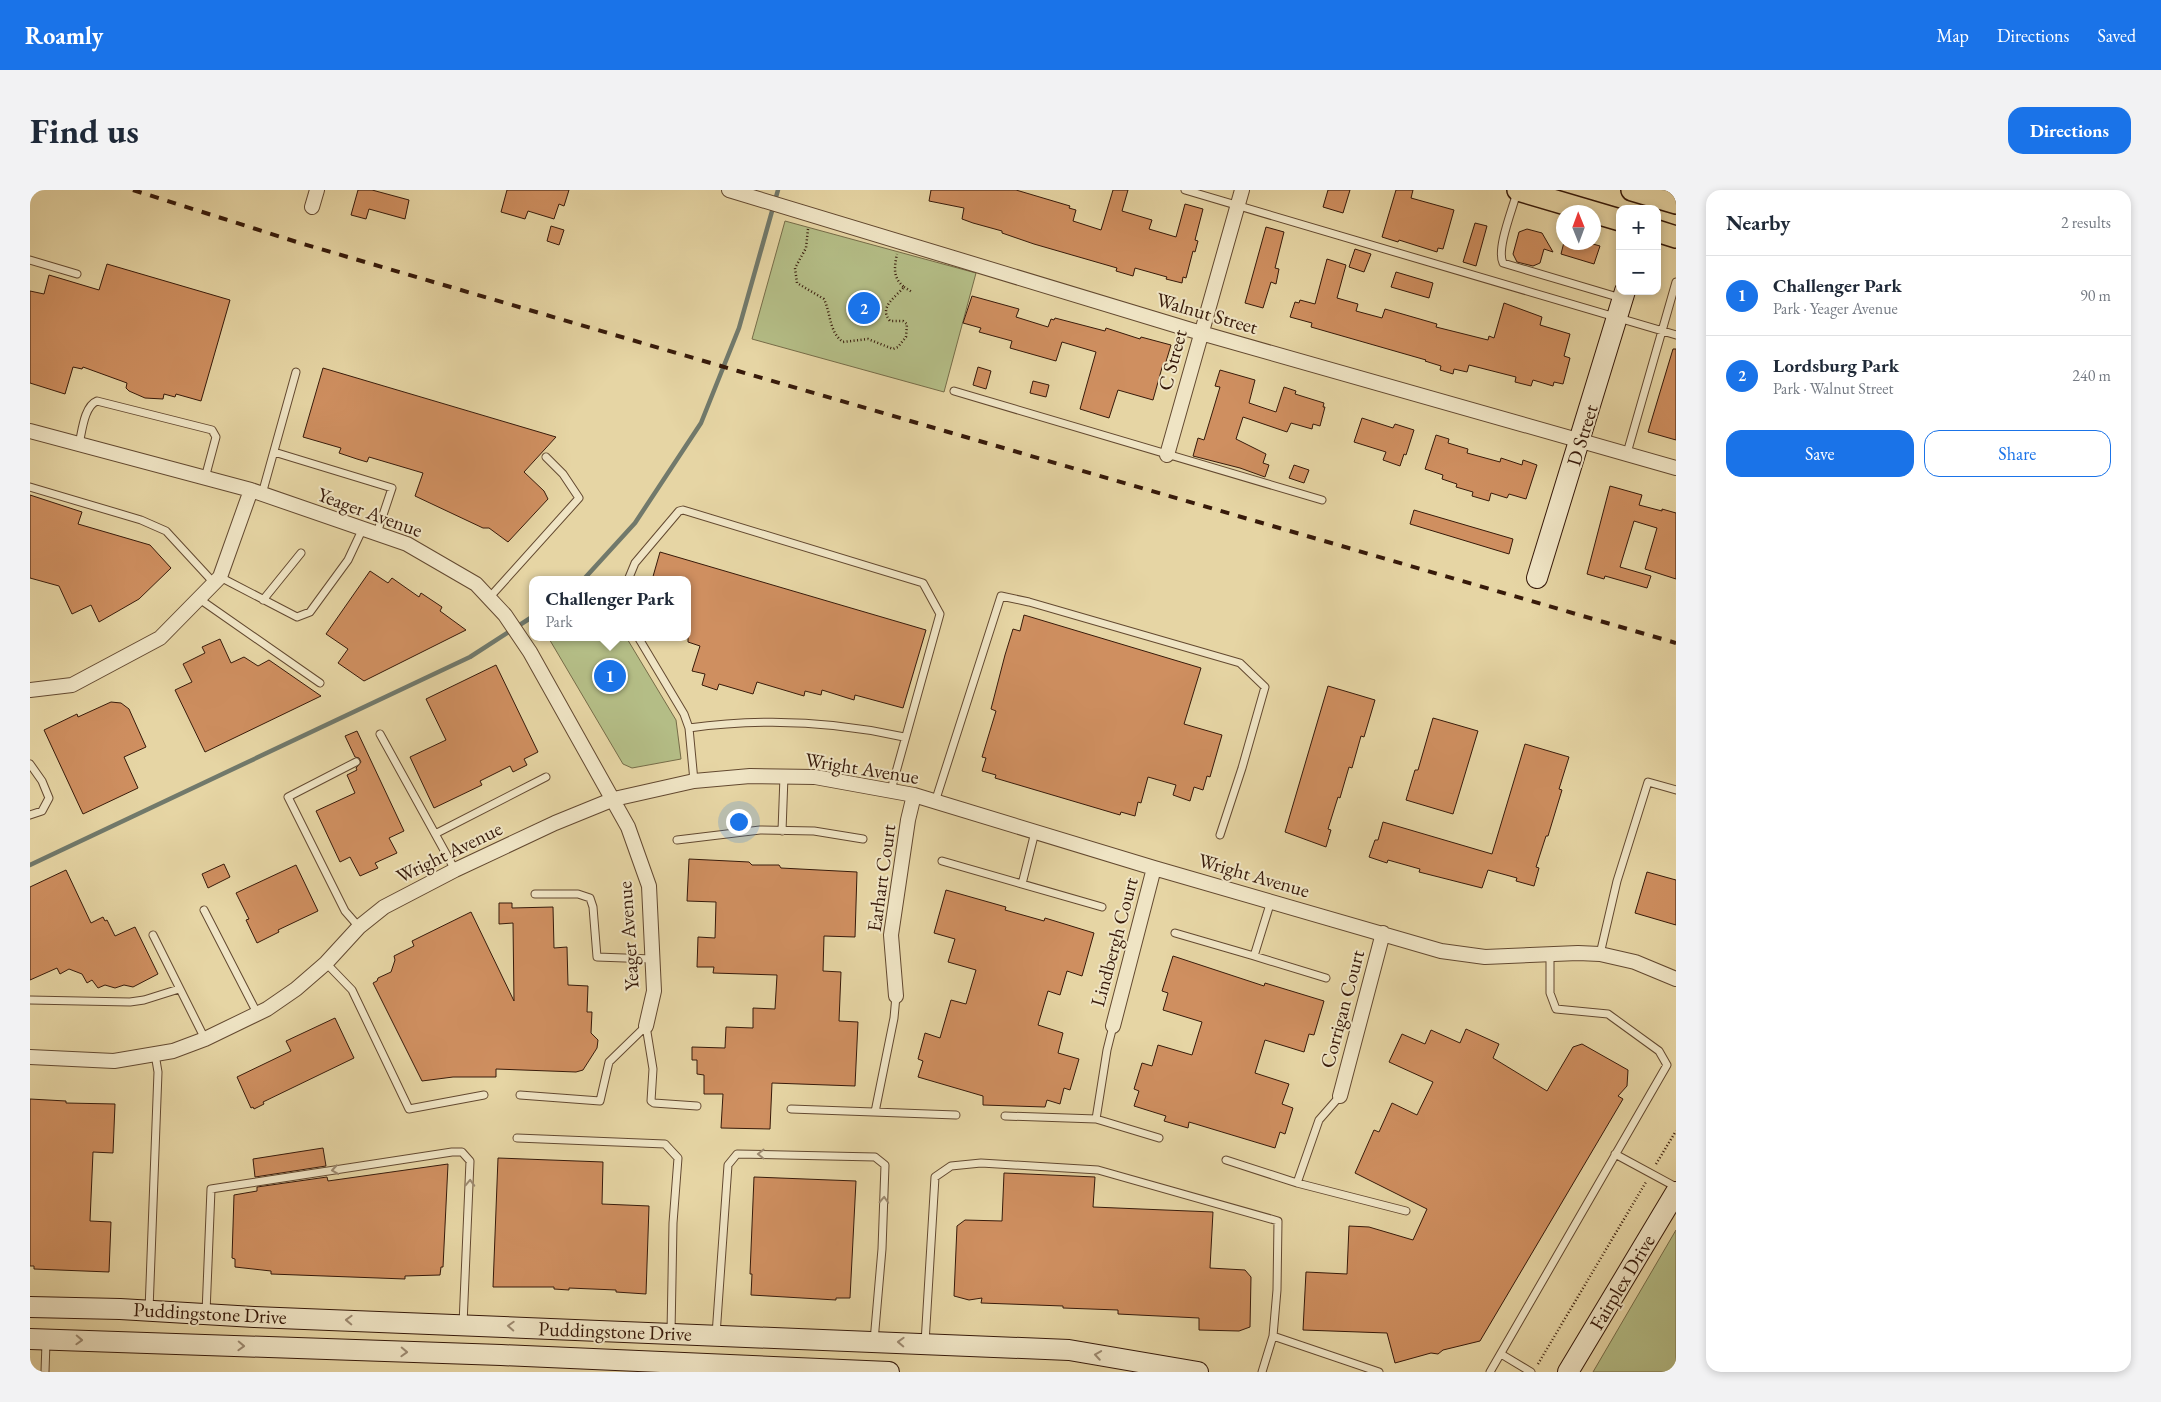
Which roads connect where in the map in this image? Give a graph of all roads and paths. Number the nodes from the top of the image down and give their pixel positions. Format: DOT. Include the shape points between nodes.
graph roads {
  1 [pos="317,190"];
  2 [pos="729,190"];
  3 [pos="1185,190"];
  4 [pos="1242,190"];
  5 [pos="1518,190"];
  6 [pos="746,192"];
  7 [pos="1644,196"];
  8 [pos="1676,203"];
  9 [pos="1237,206"];
  10 [pos="312,207"];
  11 [pos="1616,219"];
  12 [pos="808,227"];
  13 [pos="1661,233"];
  14 [pos="1676,237"];
  15 [pos="897,252"];
  16 [pos="30,260"];
  17 [pos="77,274"];
  18 [pos="1676,282"];
  19 [pos="904,287"];
  20 [pos="912,292"];
  21 [pos="1616,293"];
  22 [pos="1624,295"];
  23 [pos="1618,318"];
  24 [pos="1662,331"];
  25 [pos="1200,333"];
  26 [pos="1676,335"];
  27 [pos="296,372"];
  28 [pos="954,391"];
  29 [pos="30,431"];
  30 [pos="1581,440"];
  31 [pos="79,444"];
  32 [pos="274,452"];
  33 [pos="1626,453"];
  34 [pos="1167,455"];
  35 [pos="546,456"];
  36 [pos="1676,468"];
  37 [pos="205,478"];
  38 [pos="30,487"];
  39 [pos="257,492"];
  40 [pos="1322,500"];
  41 [pos="363,528"];
  42 [pos="377,533"];
  43 [pos="300,553"];
  44 [pos="630,576"];
  45 [pos="1537,578"];
  46 [pos="217,580"];
  47 [pos="198,598"];
  48 [pos="489,598"];
  49 [pos="263,600"];
  50 [pos="640,641"];
  51 [pos="320,683"];
  52 [pos="30,690"];
  53 [pos="689,728"];
  54 [pos="380,734"];
  55 [pos="904,737"];
  56 [pos="356,762"];
  57 [pos="30,764"];
  58 [pos="784,776"];
  59 [pos="546,777"];
  60 [pos="694,781"];
  61 [pos="891,790"];
  62 [pos="1676,790"];
  63 [pos="914,795"];
  64 [pos="614,799"];
  65 [pos="935,802"];
  66 [pos="30,816"];
  67 [pos="782,830"];
  68 [pos="1034,832"];
  69 [pos="434,834"];
  70 [pos="1220,835"];
  71 [pos="863,839"];
  72 [pos="677,840"];
  73 [pos="942,862"];
  74 [pos="1154,868"];
  75 [pos="455,870"];
  76 [pos="1022,884"];
  77 [pos="535,894"];
  78 [pos="1271,901"];
  79 [pos="1102,907"];
  80 [pos="204,910"];
  81 [pos="359,927"];
  82 [pos="1175,933"];
  83 [pos="1384,933"];
  84 [pos="153,935"];
  85 [pos="1550,954"];
  86 [pos="1600,954"];
  87 [pos="1254,956"];
  88 [pos="652,959"];
  89 [pos="326,964"];
  90 [pos="1326,978"];
  91 [pos="1676,979"];
  92 [pos="179,989"];
  93 [pos="896,996"];
  94 [pos="30,1000"];
  95 [pos="257,1013"];
  96 [pos="646,1026"];
  97 [pos="1113,1026"];
  98 [pos="205,1039"];
  99 [pos="155,1054"];
  100 [pos="30,1057"];
  101 [pos="484,1095"];
  102 [pos="520,1096"];
  103 [pos="1340,1096"];
  104 [pos="697,1106"];
  105 [pos="791,1108"];
  106 [pos="875,1112"];
  107 [pos="956,1115"];
  108 [pos="1006,1116"];
  109 [pos="1096,1119"];
  110 [pos="1676,1131"];
  111 [pos="517,1138"];
  112 [pos="1159,1138"];
  113 [pos="1616,1154"];
  114 [pos="1226,1160"];
  115 [pos="1651,1173"];
  116 [pos="1297,1183"];
  117 [pos="1676,1187"];
  118 [pos="1676,1192"];
  119 [pos="1406,1211"];
  120 [pos="30,1307"];
  121 [pos="149,1310"];
  122 [pos="206,1314"];
  123 [pos="463,1324"];
  124 [pos="671,1333"];
  125 [pos="716,1335"];
  126 [pos="1273,1336"];
  127 [pos="38,1339"];
  128 [pos="874,1341"];
  129 [pos="925,1343"];
  130 [pos="1500,1354"];
  131 [pos="1534,1369"];
  132 [pos="44,1372"];
  133 [pos="889,1372"];
  134 [pos="1198,1372"];
  135 [pos="1262,1372"];
  136 [pos="1380,1372"];
  137 [pos="1490,1372"];
  138 [pos="1568,1372"];
  1 -- 10 [label="street"];
  2 -- 6 [label="street, Walnut Street"];
  3 -- 9 [label="lane"];
  4 -- 9 [label="street, C Street"];
  5 -- 11 [label="main road"];
  5 -- 21 [label="lane" via="1502,248 1502,263"];
  6 -- 25 [label="street, Walnut Street" via="780,206"];
  7 -- 8 [label="main road"];
  9 -- 23 [label="lane"];
  9 -- 25 [label="street, C Street"];
  12 -- 19 [label="path" via="806,248 795,268 795,275 802,287 824,300 831,327 843,342 868,339 898,348 906,337 907,324 890,321 885,309"];
  13 -- 14 [label="main road"];
  15 -- 19 [label="path" via="895,275 897,282"];
  16 -- 17 [label="lane"];
  18 -- 24 [label="lane"];
  19 -- 20 [label="path"];
  22 -- 23 [label="street, D Street"];
  23 -- 24 [label="lane"];
  23 -- 30 [label="street, D Street"];
  24 -- 26 [label="lane"];
  24 -- 33 [label="lane"];
  25 -- 30 [label="street, Walnut Street"];
  25 -- 34 [label="street, C Street"];
  27 -- 32 [label="lane"];
  28 -- 34 [label="lane"];
  29 -- 31 [label="street, Yeager Avenue"];
  30 -- 33 [label="street, Walnut Street"];
  30 -- 45 [label="street, D Street"];
  31 -- 37 [label="street, Yeager Avenue"];
  31 -- 37 [label="lane" via="88,408 96,401 212,430 216,437"];
  32 -- 39 [label="lane"];
  32 -- 42 [label="lane" via="392,488"];
  33 -- 36 [label="street, Walnut Street"];
  34 -- 40 [label="lane"];
  35 -- 48 [label="lane" via="579,498"];
  37 -- 39 [label="street, Yeager Avenue"];
  38 -- 46 [label="lane" via="141,520 166,531"];
  39 -- 41 [label="street, Yeager Avenue"];
  39 -- 46 [label="street"];
  41 -- 42 [label="street, Yeager Avenue"];
  41 -- 49 [label="lane" via="348,560 310,612 297,617"];
  42 -- 48 [label="street, Yeager Avenue" via="407,544 476,584"];
  43 -- 49 [label="lane"];
  44 -- 55 [label="lane" via="635,563 683,510 922,583 940,614"];
  46 -- 47 [label="street"];
  46 -- 49 [label="lane"];
  47 -- 51 [label="lane"];
  47 -- 52 [label="street" via="160,638 72,686"];
  48 -- 64 [label="street, Yeager Avenue" via="524,644"];
  50 -- 53 [label="lane"];
  53 -- 55 [label="lane" via="743,722 793,722 860,728"];
  53 -- 60 [label="lane"];
  54 -- 69 [label="lane"];
  55 -- 61 [label="lane"];
  56 -- 81 [label="lane" via="288,797 341,902"];
  57 -- 66 [label="lane" via="49,798 42,811"];
  58 -- 60 [label="street, Wright Avenue"];
  58 -- 61 [label="street, Wright Avenue" via="815,777"];
  58 -- 67 [label="lane"];
  59 -- 69 [label="lane"];
  60 -- 64 [label="street, Wright Avenue"];
  61 -- 63 [label="street, Wright Avenue"];
  62 -- 86 [label="lane" via="1648,782 1617,881"];
  63 -- 65 [label="street, Wright Avenue"];
  63 -- 93 [label="street, Earhart Court" via="891,935"];
  64 -- 75 [label="street, Wright Avenue"];
  64 -- 88 [label="street, Yeager Avenue" via="628,827 648,886"];
  65 -- 68 [label="street, Wright Avenue"];
  65 -- 70 [label="lane" via="1001,596 1240,663 1265,687"];
  67 -- 71 [label="lane" via="814,831"];
  67 -- 72 [label="lane"];
  68 -- 74 [label="street, Wright Avenue"];
  68 -- 76 [label="lane"];
  69 -- 75 [label="lane"];
  73 -- 76 [label="lane"];
  74 -- 78 [label="street, Wright Avenue"];
  74 -- 97 [label="street, Lindbergh Court"];
  75 -- 81 [label="street, Wright Avenue" via="384,907"];
  76 -- 79 [label="lane"];
  77 -- 88 [label="lane" via="578,894 590,898 597,957"];
  78 -- 83 [label="street, Wright Avenue"];
  78 -- 87 [label="lane"];
  80 -- 95 [label="lane"];
  81 -- 89 [label="street, Wright Avenue"];
  82 -- 87 [label="lane"];
  83 -- 85 [label="street, Wright Avenue" via="1440,951 1485,957"];
  83 -- 103 [label="street, Corrigan Court"];
  84 -- 92 [label="lane"];
  85 -- 86 [label="street, Wright Avenue"];
  85 -- 113 [label="lane" via="1550,993 1556,1009 1608,1014 1659,1050 1667,1065"];
  86 -- 91 [label="street, Wright Avenue" via="1635,962"];
  87 -- 90 [label="lane"];
  88 -- 96 [label="street, Yeager Avenue" via="654,991"];
  89 -- 95 [label="street, Wright Avenue" via="296,989"];
  89 -- 101 [label="lane" via="352,990 409,1109"];
  92 -- 94 [label="lane" via="130,1002"];
  92 -- 98 [label="lane"];
  93 -- 106 [label="lane"];
  95 -- 98 [label="street, Wright Avenue"];
  96 -- 102 [label="lane" via="609,1062 600,1101"];
  96 -- 104 [label="lane" via="652,1069 651,1101"];
  97 -- 109 [label="lane"];
  98 -- 99 [label="street, Wright Avenue"];
  99 -- 100 [label="street, Wright Avenue" via="114,1061"];
  99 -- 121 [label="lane" via="158,1072"];
  103 -- 116 [label="lane" via="1319,1120"];
  105 -- 106 [label="lane"];
  106 -- 107 [label="lane"];
  108 -- 109 [label="lane"];
  109 -- 112 [label="lane"];
  110 -- 115 [label="path"];
  111 -- 124 [label="lane" via="665,1144 678,1158"];
  113 -- 115 [label="lane"];
  113 -- 130 [label="lane"];
  114 -- 116 [label="lane"];
  115 -- 117 [label="lane"];
  115 -- 131 [label="path"];
  116 -- 119 [label="lane"];
  118 -- 138 [label="street, Fairplex Drive"];
  120 -- 121 [label="street, Puddingstone Drive"];
  121 -- 122 [label="street, Puddingstone Drive"];
  123 -- 122 [label="street, Puddingstone Drive, one-way"];
  123 -- 122 [label="lane, one-way" via="470,1161 462,1152 211,1189"];
  124 -- 123 [label="street, Puddingstone Drive, one-way"];
  124 -- 125 [label="street, Puddingstone Drive"];
  125 -- 128 [label="street, Puddingstone Drive"];
  128 -- 125 [label="lane, one-way" via="885,1165 875,1157 737,1154 728,1165"];
  126 -- 129 [label="lane" via="1278,1290 1278,1221 1098,1170 981,1163 952,1166 935,1177"];
  126 -- 135 [label="lane"];
  126 -- 136 [label="lane"];
  127 -- 132 [label="lane"];
  127 -- 133 [label="street, Puddingstone Drive, one-way"];
  129 -- 128 [label="street, Puddingstone Drive, one-way"];
  134 -- 129 [label="street, Puddingstone Drive, one-way" via="1069,1350"];
  130 -- 131 [label="lane"];
  130 -- 137 [label="lane"];
}
